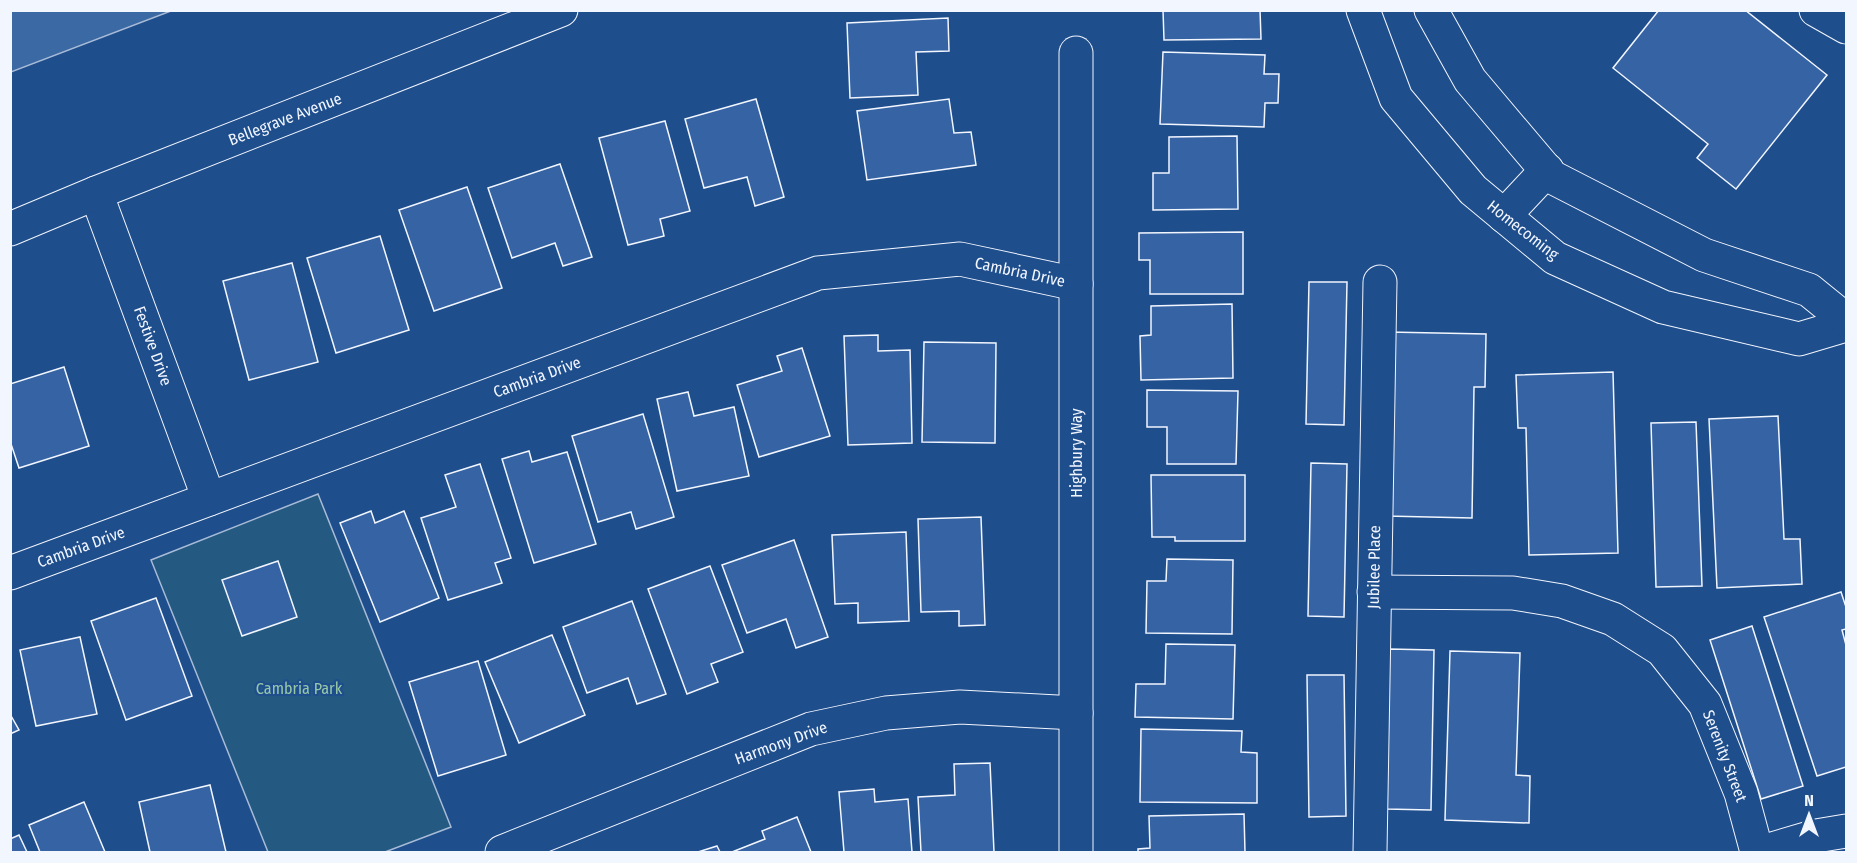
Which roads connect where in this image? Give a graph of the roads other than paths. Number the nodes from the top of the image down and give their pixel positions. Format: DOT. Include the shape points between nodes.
graph roads {
  1 [pos="561,10"];
  2 [pos="1363,10"];
  3 [pos="1431,10"];
  4 [pos="1816,10"];
  5 [pos="1846,27"];
  6 [pos="1076,53"];
  7 [pos="1547,170"];
  8 [pos="96,193"];
  9 [pos="1504,216"];
  10 [pos="10,229"];
  11 [pos="1380,282"];
  12 [pos="1076,284"];
  13 [pos="1846,323"];
  14 [pos="209,499"];
  15 [pos="10,573"];
  16 [pos="1374,592"];
  17 [pos="1076,713"];
  18 [pos="1846,831"];
  19 [pos="502,852"];
  20 [pos="1076,852"];
  21 [pos="1370,852"];
  22 [pos="1757,852"];
  23 [pos="1762,852"];
  1 -- 8 [label="street, Bellegrave Avenue"];
  2 -- 9 [label="street, Homecoming" via="1396,98 1473,190"];
  3 -- 7 [label="street, Homecoming" via="1470,81"];
  4 -- 5 [label="street"];
  6 -- 12 [label="street, Highbury Way"];
  7 -- 9 [label="street"];
  7 -- 13 [label="street, Homecoming" via="1552,177 1704,255 1809,290"];
  8 -- 10 [label="street, Bellegrave Avenue"];
  8 -- 14 [label="street, Festive Drive"];
  9 -- 13 [label="street, Homecoming" via="1555,258 1663,307 1799,339"];
  11 -- 16 [label="street, Jubilee Place"];
  12 -- 14 [label="street, Cambria Drive" via="960,259 818,273"];
  12 -- 17 [label="street, Highbury Way"];
  14 -- 15 [label="street, Cambria Drive"];
  16 -- 21 [label="street, Jubilee Place"];
  16 -- 22 [label="street, Serenity Street" via="1513,593 1562,602 1613,619 1662,650 1705,704 1741,793"];
  17 -- 19 [label="street, Harmony Drive" via="960,707 886,713 811,729"];
  17 -- 20 [label="street, Highbury Way"];
  18 -- 23 [label="street"];
}
